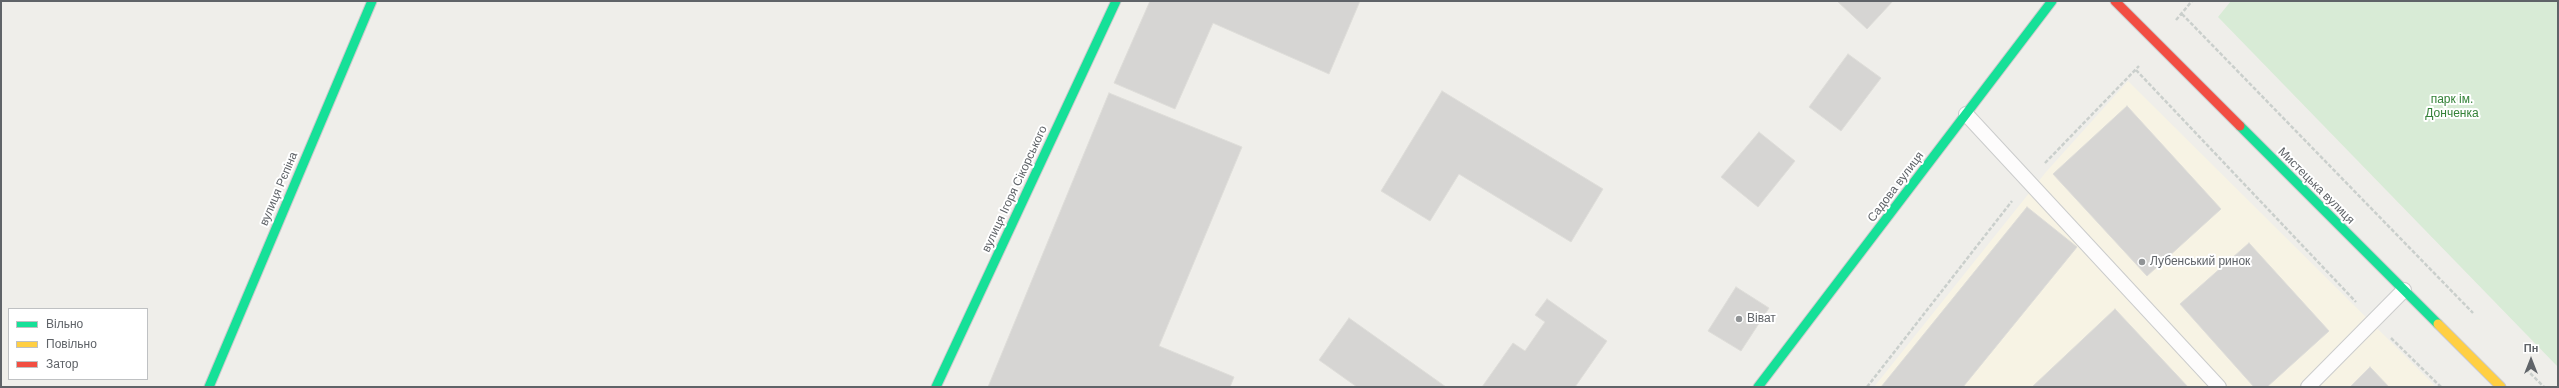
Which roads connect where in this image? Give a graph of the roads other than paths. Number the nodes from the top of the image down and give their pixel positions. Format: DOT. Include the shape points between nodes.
graph roads {
  1 [pos="372,1"];
  2 [pos="1116,1"];
  3 [pos="2052,1"];
  4 [pos="2115,1"];
  5 [pos="1966,114"];
  6 [pos="2404,290"];
  7 [pos="209,387"];
  8 [pos="936,387"];
  9 [pos="1758,387"];
  10 [pos="2219,387"];
  11 [pos="2308,387"];
  12 [pos="2501,387"];
  1 -- 7 [label="street, вулиця Рєпіна"];
  2 -- 8 [label="street, вулиця Ігоря Сікорського"];
  3 -- 5 [label="street, Садова вулиця"];
  4 -- 6 [label="street, Мистецька вулиця"];
  5 -- 9 [label="street, Садова вулиця"];
  5 -- 10 [label="lane"];
  6 -- 11 [label="lane"];
  6 -- 12 [label="street, Мистецька вулиця"];
}
